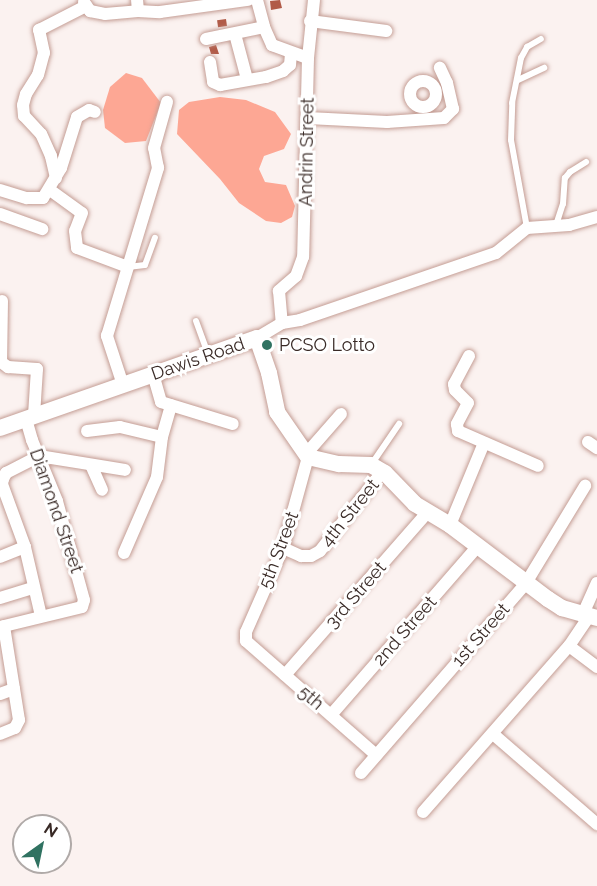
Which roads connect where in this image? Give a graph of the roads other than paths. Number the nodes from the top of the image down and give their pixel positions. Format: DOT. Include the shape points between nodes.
graph roads {
  1 [pos="248,0"];
  2 [pos="256,0"];
  3 [pos="314,0"];
  4 [pos="226,2"];
  5 [pos="85,3"];
  6 [pos="137,6"];
  7 [pos="310,21"];
  8 [pos="264,27"];
  9 [pos="386,30"];
  10 [pos="235,34"];
  11 [pos="206,39"];
  12 [pos="541,39"];
  13 [pos="291,53"];
  14 [pos="308,57"];
  15 [pos="210,62"];
  16 [pos="440,68"];
  17 [pos="544,68"];
  18 [pos="247,79"];
  19 [pos="518,80"];
  20 [pos="167,102"];
  21 [pos="95,112"];
  22 [pos="308,117"];
  23 [pos="586,162"];
  24 [pos="56,178"];
  25 [pos="0,190"];
  26 [pos="50,190"];
  27 [pos="0,214"];
  28 [pos="597,217"];
  29 [pos="556,225"];
  30 [pos="527,228"];
  31 [pos="42,230"];
  32 [pos="155,238"];
  33 [pos="128,267"];
  34 [pos="2,301"];
  35 [pos="196,321"];
  36 [pos="282,323"];
  37 [pos="257,338"];
  38 [pos="208,355"];
  39 [pos="469,356"];
  40 [pos="153,374"];
  41 [pos="123,385"];
  42 [pos="171,405"];
  43 [pos="341,414"];
  44 [pos="30,417"];
  45 [pos="233,424"];
  46 [pos="399,424"];
  47 [pos="1,425"];
  48 [pos="87,431"];
  49 [pos="162,437"];
  50 [pos="484,443"];
  51 [pos="307,455"];
  52 [pos="39,456"];
  53 [pos="91,465"];
  54 [pos="538,466"];
  55 [pos="377,468"];
  56 [pos="125,470"];
  57 [pos="585,486"];
  58 [pos="102,490"];
  59 [pos="427,513"];
  60 [pos="450,525"];
  61 [pos="478,546"];
  62 [pos="25,547"];
  63 [pos="283,548"];
  64 [pos="124,553"];
  65 [pos="0,556"];
  66 [pos="526,583"];
  67 [pos="597,583"];
  68 [pos="32,588"];
  69 [pos="0,598"];
  70 [pos="41,616"];
  71 [pos="590,616"];
  72 [pos="2,626"];
  73 [pos="246,641"];
  74 [pos="569,646"];
  75 [pos="4,654"];
  76 [pos="597,667"];
  77 [pos="285,675"];
  78 [pos="14,689"];
  79 [pos="0,694"];
  80 [pos="331,715"];
  81 [pos="0,734"];
  82 [pos="494,734"];
  83 [pos="376,755"];
  84 [pos="361,773"];
  85 [pos="423,812"];
  86 [pos="597,824"];
  1 -- 4 [label="street"];
  2 -- 8 [label="street"];
  3 -- 7 [label="street, Andrin Street"];
  4 -- 6 [label="street" via="160,12"];
  5 -- 6 [label="street" via="90,12 100,14"];
  5 -- 24 [label="street" via="39,30 44,53 23,105 24,116 41,135 51,156"];
  7 -- 9 [label="street"];
  7 -- 14 [label="street, Andrin Street"];
  8 -- 10 [label="street"];
  8 -- 13 [label="street" via="272,45"];
  10 -- 11 [label="street"];
  10 -- 18 [label="street"];
  12 -- 19 [label="lane" via="527,46"];
  13 -- 14 [label="street"];
  13 -- 18 [label="street" via="290,65 284,72"];
  14 -- 22 [label="street, Andrin Street"];
  15 -- 18 [label="street" via="213,82 220,85"];
  16 -- 22 [label="street" via="453,111 444,118 423,113 387,122"];
  17 -- 19 [label="lane"];
  19 -- 30 [label="lane" via="510,130"];
  20 -- 33 [label="street" via="154,148 158,168"];
  21 -- 24 [label="street" via="89,110 77,117"];
  22 -- 36 [label="street, Andrin Street" via="303,257 296,276 279,291"];
  23 -- 29 [label="lane" via="565,178"];
  24 -- 26 [label="street"];
  25 -- 26 [label="street" via="43,198"];
  26 -- 33 [label="street" via="81,213 75,231 77,248"];
  27 -- 31 [label="street"];
  28 -- 29 [label="street"];
  29 -- 30 [label="street"];
  30 -- 36 [label="street" via="496,253"];
  32 -- 33 [label="lane" via="145,265"];
  33 -- 41 [label="street" via="107,336"];
  34 -- 44 [label="street" via="2,362 8,367 37,369"];
  35 -- 38 [label="lane"];
  36 -- 37 [label="street"];
  37 -- 38 [label="street, Dawis Road"];
  37 -- 51 [label="street, Dawis Road" via="277,412"];
  38 -- 40 [label="street, Dawis Road"];
  39 -- 50 [label="street" via="454,384 468,403 457,428"];
  40 -- 41 [label="street, Dawis Road"];
  40 -- 42 [label="street" via="158,399"];
  41 -- 44 [label="street, Dawis Road"];
  42 -- 45 [label="street"];
  42 -- 49 [label="street"];
  43 -- 51 [label="street"];
  44 -- 47 [label="street, Dawis Road"];
  44 -- 52 [label="street, Diamond Street"];
  46 -- 55 [label="lane"];
  48 -- 49 [label="street" via="120,428"];
  49 -- 64 [label="street" via="157,477"];
  50 -- 54 [label="street"];
  50 -- 60 [label="street"];
  51 -- 55 [label="street" via="339,464"];
  51 -- 63 [label="street, 5th Street"];
  52 -- 53 [label="street"];
  52 -- 62 [label="street" via="6,473 2,484"];
  52 -- 70 [label="street, Diamond Street" via="63,522 83,603 82,607"];
  53 -- 56 [label="street"];
  53 -- 58 [label="street"];
  55 -- 59 [label="street"];
  55 -- 63 [label="street, 4th Street" via="320,550 311,556 301,556"];
  57 -- 66 [label="street, 1st Street"];
  59 -- 60 [label="street"];
  59 -- 77 [label="street, 3rd Street"];
  60 -- 61 [label="street"];
  61 -- 66 [label="street"];
  61 -- 80 [label="street, 2nd Street"];
  62 -- 65 [label="street"];
  62 -- 68 [label="street"];
  63 -- 73 [label="street, 5th Street" via="246,632"];
  66 -- 71 [label="street" via="562,608"];
  66 -- 83 [label="street, 1st Street"];
  67 -- 71 [label="street"];
  68 -- 69 [label="street"];
  68 -- 70 [label="street"];
  70 -- 72 [label="street"];
  71 -- 74 [label="street"];
  72 -- 75 [label="street"];
  73 -- 77 [label="street, 5th"];
  74 -- 76 [label="street"];
  74 -- 82 [label="street"];
  75 -- 78 [label="street"];
  77 -- 80 [label="street, 5th"];
  78 -- 79 [label="street"];
  78 -- 81 [label="street" via="18,724"];
  80 -- 83 [label="street, 5th"];
  82 -- 85 [label="street"];
  82 -- 86 [label="street"];
  83 -- 84 [label="street, 1st Street"];
}
